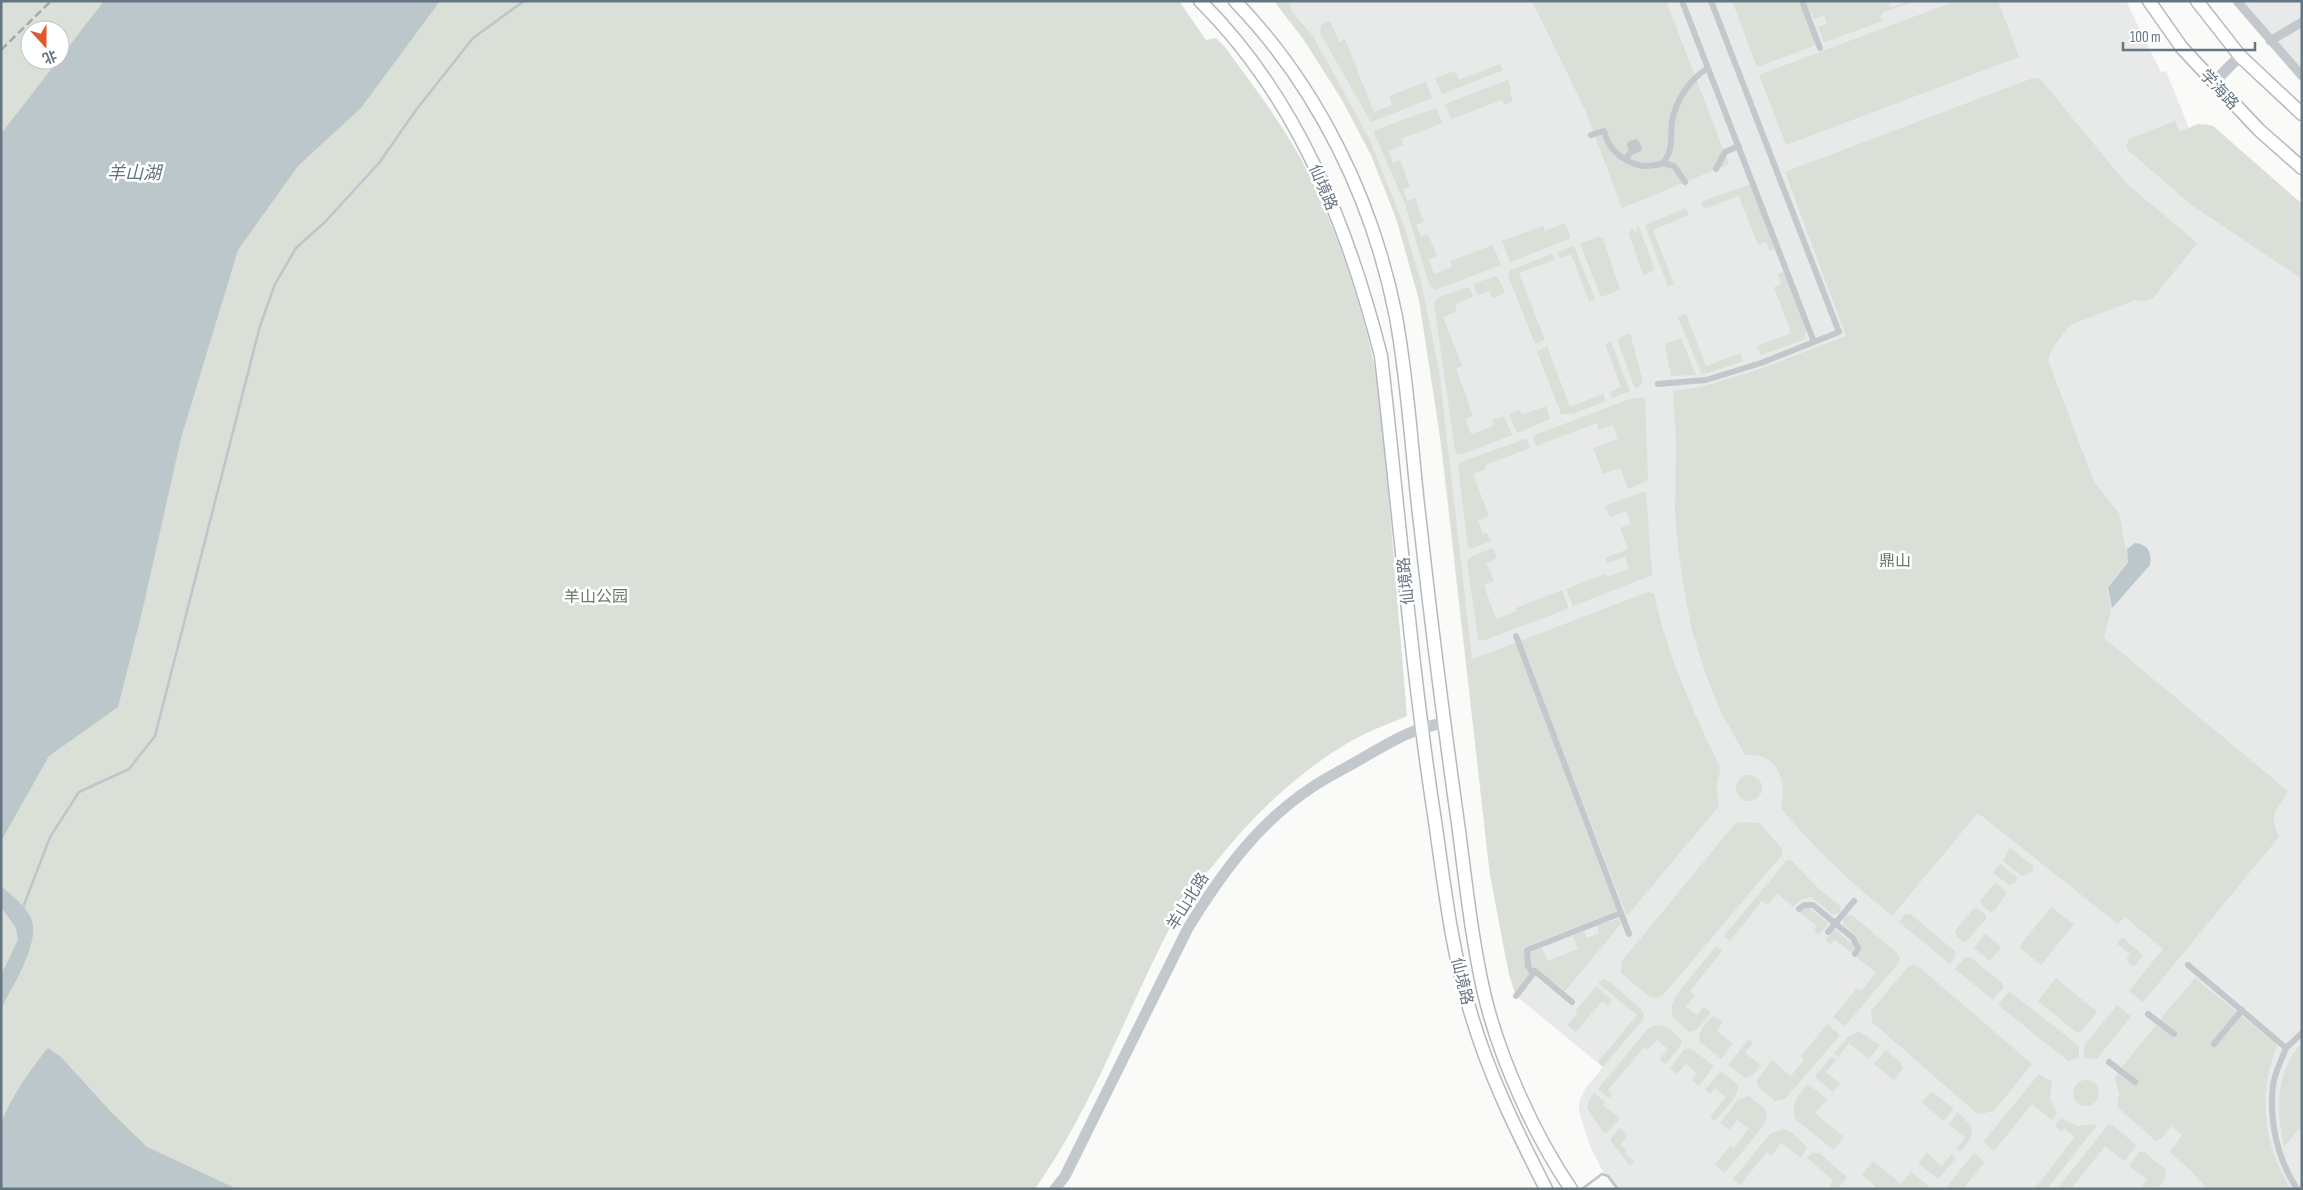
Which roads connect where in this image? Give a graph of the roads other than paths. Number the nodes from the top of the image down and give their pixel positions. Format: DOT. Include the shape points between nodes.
graph roads {
  1 [pos="1200,1"];
  2 [pos="1235,1"];
  3 [pos="1682,1"];
  4 [pos="1711,1"];
  5 [pos="1802,1"];
  6 [pos="2149,1"];
  7 [pos="2196,1"];
  8 [pos="2238,1"];
  9 [pos="2302,22"];
  10 [pos="2270,42"];
  11 [pos="1820,48"];
  12 [pos="2240,56"];
  13 [pos="1708,68"];
  14 [pos="2302,76"];
  15 [pos="2214,82"];
  16 [pos="2302,114"];
  17 [pos="1591,135"];
  18 [pos="1739,146"];
  19 [pos="1632,151"];
  20 [pos="1625,159"];
  21 [pos="1663,163"];
  22 [pos="2302,168"];
  23 [pos="1716,169"];
  24 [pos="1685,182"];
  25 [pos="1814,342"];
  26 [pos="1658,384"];
  27 [pos="1516,636"];
  28 [pos="1444,723"];
  29 [pos="1420,727"];
  30 [pos="1854,901"];
  31 [pos="1799,909"];
  32 [pos="1621,913"];
  33 [pos="1836,922"];
  34 [pos="1828,932"];
  35 [pos="1629,934"];
  36 [pos="1855,954"];
  37 [pos="2188,965"];
  38 [pos="1533,974"];
  39 [pos="1516,996"];
  40 [pos="1572,1002"];
  41 [pos="2242,1010"];
  42 [pos="2148,1014"];
  43 [pos="2302,1033"];
  44 [pos="2174,1034"];
  45 [pos="2214,1044"];
  46 [pos="2286,1048"];
  47 [pos="2109,1062"];
  48 [pos="2135,1082"];
  49 [pos="1569,1186"];
  50 [pos="1055,1189"];
  51 [pos="1546,1189"];
  52 [pos="2297,1189"];
  1 -- 29 [label="main road, 仙境路" via="1220,21 1256,69 1302,138 1330,197 1369,311 1381,356"];
  2 -- 28 [label="main road, 仙境路" via="1262,29 1320,112 1352,179 1384,266 1403,359"];
  3 -- 13 [label="street"];
  4 -- 25 [label="street" via="1839,332"];
  5 -- 11 [label="street"];
  6 -- 15 [label="main road, 学海路" via="2182,48"];
  7 -- 12 [label="main road"];
  8 -- 10 [label="street"];
  9 -- 10 [label="street"];
  10 -- 14 [label="street"];
  12 -- 15 [label="street"];
  12 -- 16 [label="main road"];
  13 -- 18 [label="street"];
  13 -- 21 [label="street" via="1690,83 1674,114 1672,142 1668,158"];
  15 -- 22 [label="main road, 学海路" via="2259,130"];
  17 -- 20 [label="street" via="1604,131 1613,151"];
  18 -- 23 [label="street" via="1725,152"];
  18 -- 25 [label="street"];
  19 -- 20 [label="street"];
  20 -- 21 [label="street" via="1643,165"];
  21 -- 24 [label="street" via="1674,166"];
  25 -- 26 [label="street" via="1706,380"];
  27 -- 32 [label="street"];
  28 -- 29 [label="street, 羊山北路"];
  28 -- 49 [label="main road, 仙境路" via="1473,939 1493,1028 1516,1086"];
  29 -- 50 [label="street, 羊山北路" via="1311,788 1241,851 1188,928 1065,1176"];
  29 -- 51 [label="main road, 仙境路" via="1468,1007 1497,1087"];
  30 -- 33 [label="street"];
  31 -- 33 [label="street" via="1813,905"];
  32 -- 35 [label="street"];
  32 -- 38 [label="street" via="1527,950 1528,966"];
  33 -- 34 [label="street"];
  33 -- 36 [label="street" via="1857,942"];
  37 -- 41 [label="street"];
  38 -- 39 [label="street"];
  38 -- 40 [label="street" via="1535,972"];
  41 -- 45 [label="street"];
  41 -- 46 [label="street"];
  42 -- 44 [label="street"];
  43 -- 46 [label="street"];
  46 -- 52 [label="street" via="2274,1083 2272,1114 2278,1150"];
  47 -- 48 [label="street"];
}
